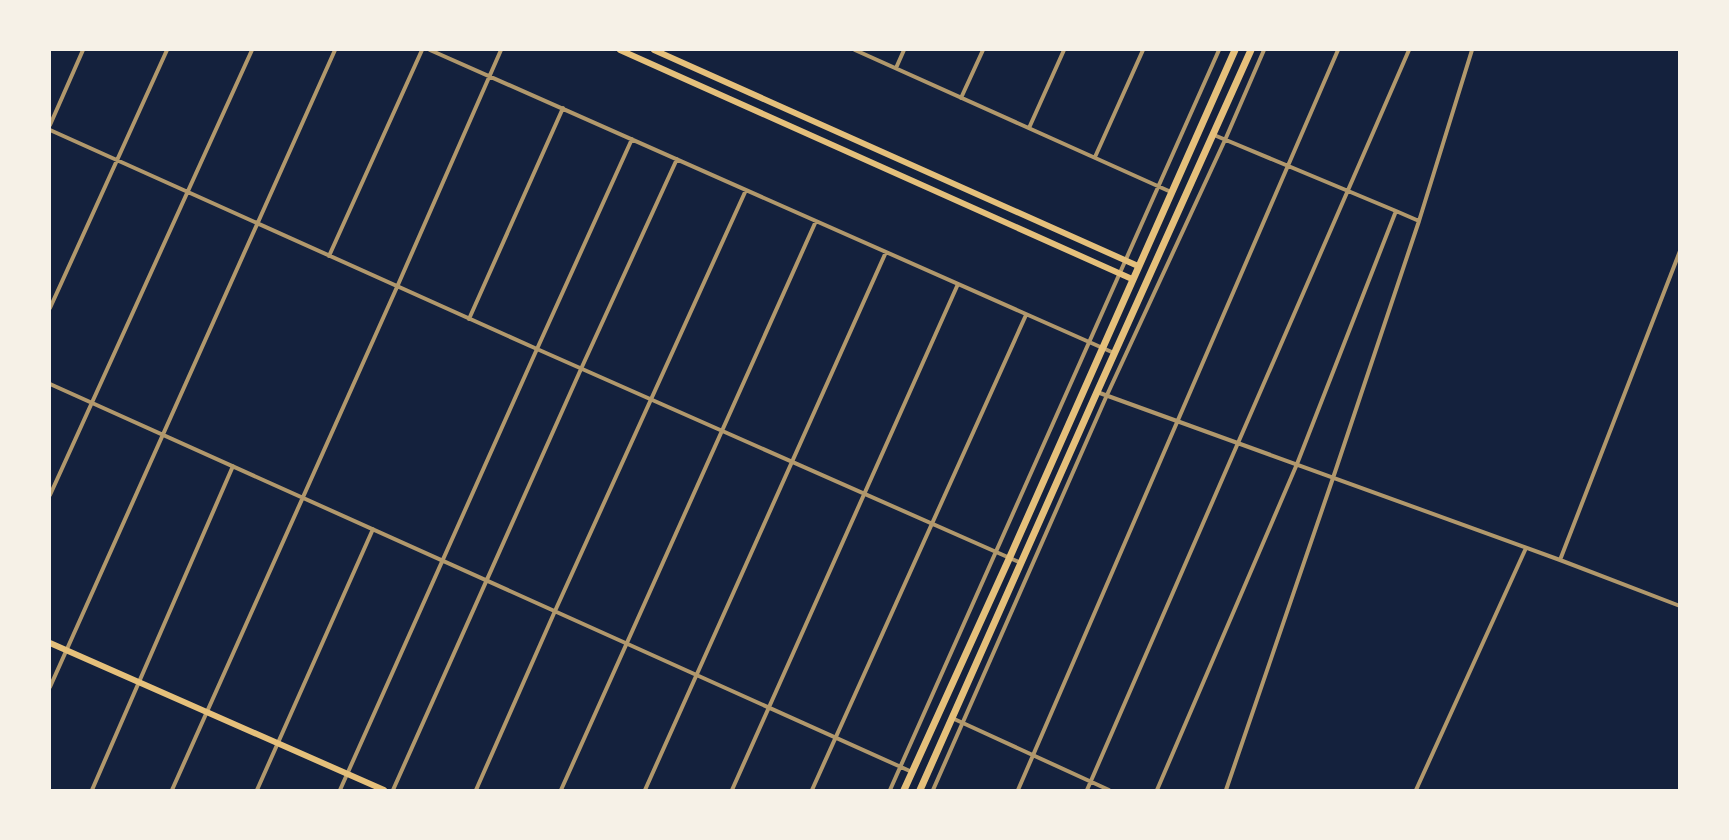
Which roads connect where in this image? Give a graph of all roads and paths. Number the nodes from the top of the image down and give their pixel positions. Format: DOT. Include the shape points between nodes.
graph roads {
  1 [pos="83,50"];
  2 [pos="167,50"];
  3 [pos="252,50"];
  4 [pos="335,50"];
  5 [pos="422,50"];
  6 [pos="430,50"];
  7 [pos="501,50"];
  8 [pos="620,50"];
  9 [pos="654,50"];
  10 [pos="855,50"];
  11 [pos="904,50"];
  12 [pos="983,50"];
  13 [pos="1064,50"];
  14 [pos="1143,50"];
  15 [pos="1219,50"];
  16 [pos="1235,50"];
  17 [pos="1251,50"];
  18 [pos="1264,50"];
  19 [pos="1338,50"];
  20 [pos="1409,50"];
  21 [pos="1472,50"];
  22 [pos="896,68"];
  23 [pos="489,76"];
  24 [pos="962,98"];
  25 [pos="562,108"];
  26 [pos="50,128"];
  27 [pos="1029,128"];
  28 [pos="1214,135"];
  29 [pos="632,139"];
  30 [pos="1225,140"];
  31 [pos="1095,158"];
  32 [pos="677,159"];
  33 [pos="116,160"];
  34 [pos="1288,166"];
  35 [pos="1159,186"];
  36 [pos="746,190"];
  37 [pos="1349,191"];
  38 [pos="187,192"];
  39 [pos="1172,192"];
  40 [pos="1396,211"];
  41 [pos="816,221"];
  42 [pos="1419,221"];
  43 [pos="257,224"];
  44 [pos="1680,251"];
  45 [pos="886,252"];
  46 [pos="330,256"];
  47 [pos="1126,261"];
  48 [pos="1138,266"];
  49 [pos="1120,274"];
  50 [pos="1132,279"];
  51 [pos="958,284"];
  52 [pos="397,287"];
  53 [pos="50,308"];
  54 [pos="1026,315"];
  55 [pos="469,319"];
  56 [pos="1089,343"];
  57 [pos="1101,348"];
  58 [pos="537,349"];
  59 [pos="1114,354"];
  60 [pos="581,369"];
  61 [pos="50,384"];
  62 [pos="1097,392"];
  63 [pos="1107,395"];
  64 [pos="650,400"];
  65 [pos="92,403"];
  66 [pos="1178,421"];
  67 [pos="721,431"];
  68 [pos="162,434"];
  69 [pos="1238,443"];
  70 [pos="791,462"];
  71 [pos="1297,464"];
  72 [pos="233,466"];
  73 [pos="1334,478"];
  74 [pos="864,494"];
  75 [pos="50,495"];
  76 [pos="303,498"];
  77 [pos="931,524"];
  78 [pos="373,529"];
  79 [pos="1526,548"];
  80 [pos="996,553"];
  81 [pos="1009,559"];
  82 [pos="442,560"];
  83 [pos="1560,560"];
  84 [pos="1022,564"];
  85 [pos="487,581"];
  86 [pos="1680,606"];
  87 [pos="555,611"];
  88 [pos="50,644"];
  89 [pos="627,644"];
  90 [pos="66,651"];
  91 [pos="696,675"];
  92 [pos="139,682"];
  93 [pos="50,687"];
  94 [pos="769,708"];
  95 [pos="207,712"];
  96 [pos="952,718"];
  97 [pos="963,723"];
  98 [pos="836,738"];
  99 [pos="278,743"];
  100 [pos="1033,756"];
  101 [pos="900,766"];
  102 [pos="912,772"];
  103 [pos="348,774"];
  104 [pos="1091,783"];
  105 [pos="92,790"];
  106 [pos="172,790"];
  107 [pos="257,790"];
  108 [pos="340,790"];
  109 [pos="384,790"];
  110 [pos="393,790"];
  111 [pos="476,790"];
  112 [pos="561,790"];
  113 [pos="645,790"];
  114 [pos="732,790"];
  115 [pos="812,790"];
  116 [pos="890,790"];
  117 [pos="904,790"];
  118 [pos="920,790"];
  119 [pos="933,790"];
  120 [pos="1018,790"];
  121 [pos="1087,790"];
  122 [pos="1109,790"];
  123 [pos="1157,790"];
  124 [pos="1226,790"];
  125 [pos="1416,790"];
  1 -- 26 [label="street"];
  2 -- 33 [label="street"];
  3 -- 38 [label="street"];
  4 -- 43 [label="street"];
  5 -- 46 [label="street"];
  6 -- 23 [label="street"];
  7 -- 23 [label="street"];
  8 -- 49 [label="main road"];
  9 -- 47 [label="main road"];
  10 -- 22 [label="street"];
  11 -- 22 [label="street"];
  12 -- 24 [label="street"];
  13 -- 27 [label="street"];
  14 -- 31 [label="street"];
  15 -- 35 [label="street"];
  16 -- 39 [label="main road"];
  17 -- 28 [label="main road"];
  18 -- 30 [label="street"];
  19 -- 34 [label="street"];
  20 -- 37 [label="street"];
  21 -- 42 [label="street"];
  22 -- 24 [label="street"];
  23 -- 25 [label="street"];
  23 -- 52 [label="street"];
  24 -- 27 [label="street"];
  25 -- 29 [label="street"];
  25 -- 55 [label="street"];
  26 -- 33 [label="street"];
  27 -- 31 [label="street"];
  28 -- 30 [label="street"];
  28 -- 59 [label="main road"];
  29 -- 32 [label="street"];
  29 -- 58 [label="street"];
  30 -- 34 [label="street"];
  30 -- 63 [label="street"];
  31 -- 35 [label="street"];
  32 -- 36 [label="street"];
  32 -- 60 [label="street"];
  33 -- 38 [label="street"];
  33 -- 53 [label="street"];
  34 -- 37 [label="street"];
  34 -- 66 [label="street"];
  35 -- 39 [label="street"];
  35 -- 47 [label="street"];
  36 -- 41 [label="street"];
  36 -- 64 [label="street"];
  37 -- 40 [label="street"];
  37 -- 69 [label="street"];
  38 -- 43 [label="street"];
  38 -- 65 [label="street"];
  39 -- 48 [label="main road"];
  40 -- 42 [label="street"];
  40 -- 71 [label="street"];
  41 -- 45 [label="street"];
  41 -- 67 [label="street"];
  42 -- 73 [label="street"];
  43 -- 46 [label="street"];
  43 -- 68 [label="street"];
  44 -- 83 [label="street"];
  45 -- 51 [label="street"];
  45 -- 70 [label="street"];
  46 -- 52 [label="street"];
  47 -- 48 [label="main road"];
  47 -- 49 [label="street"];
  48 -- 50 [label="main road"];
  49 -- 50 [label="main road"];
  49 -- 56 [label="street"];
  50 -- 57 [label="main road"];
  51 -- 54 [label="street"];
  51 -- 74 [label="street"];
  52 -- 55 [label="street"];
  52 -- 76 [label="street"];
  54 -- 56 [label="street"];
  54 -- 77 [label="street"];
  55 -- 58 [label="street"];
  56 -- 57 [label="street"];
  56 -- 80 [label="street"];
  57 -- 59 [label="street"];
  57 -- 81 [label="main road"];
  58 -- 60 [label="street"];
  58 -- 82 [label="street"];
  59 -- 62 [label="main road"];
  60 -- 64 [label="street"];
  60 -- 85 [label="street"];
  61 -- 65 [label="street"];
  62 -- 63 [label="street"];
  62 -- 84 [label="main road"];
  63 -- 66 [label="street"];
  63 -- 97 [label="street"];
  64 -- 67 [label="street"];
  64 -- 87 [label="street"];
  65 -- 68 [label="street"];
  65 -- 75 [label="street"];
  66 -- 69 [label="street"];
  66 -- 100 [label="street"];
  67 -- 70 [label="street"];
  67 -- 89 [label="street"];
  68 -- 72 [label="street"];
  68 -- 90 [label="street"];
  69 -- 71 [label="street"];
  69 -- 104 [label="street"];
  70 -- 74 [label="street"];
  70 -- 91 [label="street"];
  71 -- 73 [label="street"];
  71 -- 123 [label="street"];
  72 -- 76 [label="street"];
  72 -- 92 [label="street"];
  73 -- 79 [label="street"];
  73 -- 124 [label="street"];
  74 -- 77 [label="street"];
  74 -- 94 [label="street"];
  76 -- 78 [label="street"];
  76 -- 95 [label="street"];
  77 -- 80 [label="street"];
  77 -- 98 [label="street"];
  78 -- 82 [label="street"];
  78 -- 99 [label="street"];
  79 -- 83 [label="street"];
  79 -- 125 [label="street"];
  80 -- 81 [label="street"];
  80 -- 101 [label="street"];
  81 -- 84 [label="street"];
  81 -- 102 [label="main road"];
  82 -- 85 [label="street"];
  82 -- 103 [label="street"];
  83 -- 86 [label="street"];
  84 -- 96 [label="main road"];
  85 -- 87 [label="street"];
  85 -- 110 [label="street"];
  87 -- 89 [label="street"];
  87 -- 111 [label="street"];
  88 -- 90 [label="main road"];
  89 -- 91 [label="street"];
  89 -- 112 [label="street"];
  90 -- 92 [label="main road"];
  90 -- 93 [label="street"];
  91 -- 94 [label="street"];
  91 -- 113 [label="street"];
  92 -- 95 [label="main road"];
  92 -- 105 [label="street"];
  94 -- 98 [label="street"];
  94 -- 114 [label="street"];
  95 -- 99 [label="main road"];
  95 -- 106 [label="street"];
  96 -- 97 [label="street"];
  96 -- 118 [label="main road"];
  97 -- 100 [label="street"];
  97 -- 119 [label="street"];
  98 -- 101 [label="street"];
  98 -- 115 [label="street"];
  99 -- 103 [label="main road"];
  99 -- 107 [label="street"];
  100 -- 104 [label="street"];
  100 -- 120 [label="street"];
  101 -- 102 [label="street"];
  101 -- 116 [label="street"];
  102 -- 117 [label="main road"];
  103 -- 108 [label="street"];
  103 -- 109 [label="main road"];
  104 -- 121 [label="street"];
  104 -- 122 [label="street"];
}
